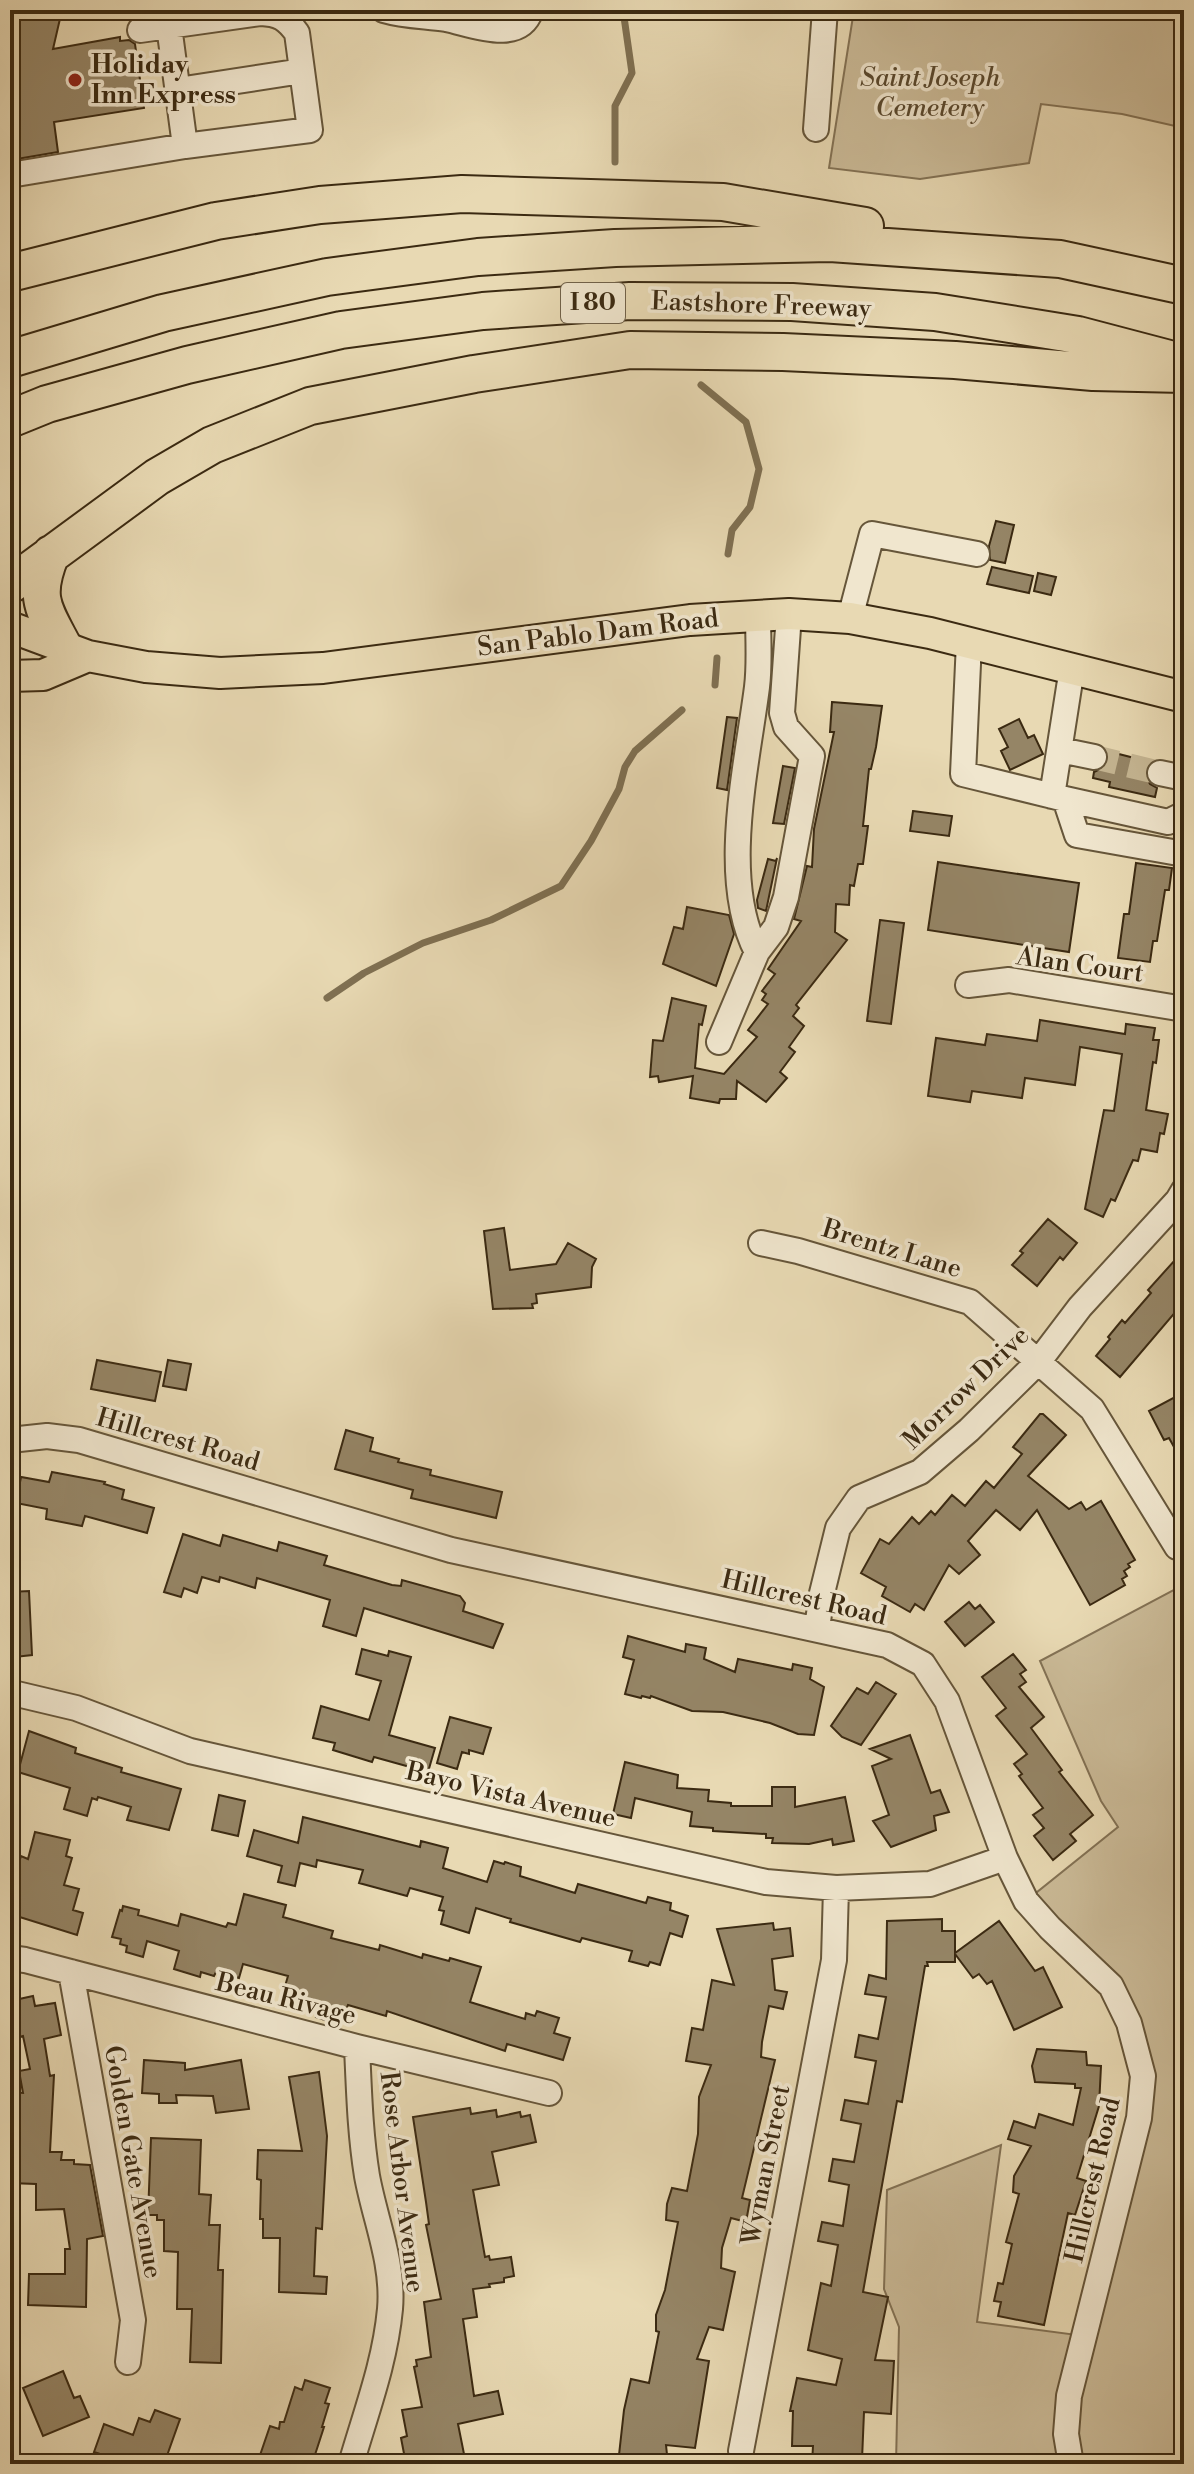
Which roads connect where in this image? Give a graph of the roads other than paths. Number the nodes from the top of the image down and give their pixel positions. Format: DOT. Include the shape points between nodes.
graph roads {
  1 [pos="384,10"];
  2 [pos="531,10"];
  3 [pos="825,10"];
  4 [pos="169,26"];
  5 [pos="140,30"];
  6 [pos="302,71"];
  7 [pos="178,90"];
  8 [pos="816,129"];
  9 [pos="185,146"];
  10 [pos="10,175"];
  11 [pos="1060,259"];
  12 [pos="10,273"];
  13 [pos="1184,286"];
  14 [pos="10,359"];
  15 [pos="1184,363"];
  16 [pos="1184,374"];
  17 [pos="10,419"];
  18 [pos="51,554"];
  19 [pos="977,554"];
  20 [pos="10,585"];
  21 [pos="758,614"];
  22 [pos="789,614"];
  23 [pos="850,618"];
  24 [pos="10,627"];
  25 [pos="969,642"];
  26 [pos="76,652"];
  27 [pos="1072,668"];
  28 [pos="10,676"];
  29 [pos="1184,697"];
  30 [pos="1060,750"];
  31 [pos="1094,757"];
  32 [pos="1059,797"];
  33 [pos="1184,814"];
  34 [pos="1184,854"];
  35 [pos="757,952"];
  36 [pos="968,985"];
  37 [pos="1184,1009"];
  38 [pos="719,1042"];
  39 [pos="1184,1190"];
  40 [pos="761,1243"];
  41 [pos="1039,1361"];
  42 [pos="10,1440"];
  43 [pos="1177,1547"];
  44 [pos="817,1628"];
  45 [pos="10,1694"];
  46 [pos="1005,1858"];
  47 [pos="836,1888"];
  48 [pos="10,1958"];
  49 [pos="71,1972"];
  50 [pos="357,2047"];
  51 [pos="549,2093"];
  52 [pos="128,2362"];
  53 [pos="741,2451"];
  54 [pos="351,2464"];
  55 [pos="1071,2464"];
  1 -- 2 [label="street" via="495,30 516,27"];
  3 -- 8 [label="street"];
  4 -- 5 [label="street"];
  4 -- 6 [label="street" via="276,14 297,33"];
  4 -- 7 [label="street"];
  6 -- 7 [label="street"];
  6 -- 9 [label="street" via="310,130"];
  7 -- 9 [label="street"];
  9 -- 10 [label="street"];
  11 -- 12 [label="highway" via="723,202 462,194 320,205 216,221"];
  11 -- 13 [label="highway, Eastshore Freeway / I 80"];
  11 -- 14 [label="highway, Eastshore Freeway / I 80" via="830,243 478,257 312,280 163,313"];
  15 -- 17 [label="highway, Eastshore Freeway / I 80" via="1078,335 935,312 792,302 630,301 483,311 341,330 187,365"];
  16 -- 18 [label="highway" via="799,353 630,350 474,374 310,406 212,445 157,477"];
  18 -- 20 [label="highway"];
  18 -- 26 [label="highway" via="40,592 49,619"];
  19 -- 23 [label="street" via="872,534"];
  21 -- 22 [label="main road, San Pablo Dam Road"];
  21 -- 26 [label="main road, San Pablo Dam Road" via="323,668 220,673 146,667"];
  21 -- 35 [label="street" via="757,684 741,799 739,866 749,935"];
  22 -- 23 [label="main road, San Pablo Dam Road"];
  22 -- 35 [label="street" via="782,713 786,727 812,756 786,897 776,927"];
  23 -- 25 [label="main road, San Pablo Dam Road"];
  24 -- 26 [label="main road, San Pablo Dam Road"];
  25 -- 27 [label="main road, San Pablo Dam Road"];
  25 -- 32 [label="street" via="963,774"];
  26 -- 28 [label="main road" via="43,675"];
  27 -- 29 [label="main road, San Pablo Dam Road"];
  27 -- 30 [label="street"];
  30 -- 31 [label="street"];
  30 -- 32 [label="street"];
  32 -- 33 [label="street" via="1168,822"];
  32 -- 34 [label="street" via="1077,835"];
  35 -- 38 [label="street"];
  36 -- 37 [label="street, Alan Court" via="1009,980"];
  39 -- 41 [label="street, Morrow Drive"];
  40 -- 41 [label="street, Brentz Lane" via="970,1302"];
  41 -- 43 [label="street, Brentz Lane" via="1092,1409"];
  41 -- 44 [label="street, Morrow Drive" via="920,1472 859,1498 838,1528"];
  42 -- 44 [label="street, Hillcrest Road" via="79,1440 451,1550"];
  44 -- 46 [label="street, Hillcrest Road" via="887,1645 923,1664 947,1701"];
  45 -- 47 [label="street, Bayo Vista Avenue" via="76,1708 190,1751 701,1869"];
  46 -- 47 [label="street, Bayo Vista Avenue" via="930,1884"];
  46 -- 55 [label="street, Hillcrest Road" via="1026,1901 1111,1986 1129,2023 1143,2076 1139,2118 1069,2396 1066,2434"];
  47 -- 53 [label="street, Wyman Street" via="834,1960"];
  48 -- 49 [label="street, Beau Rivage"];
  49 -- 50 [label="street, Beau Rivage"];
  49 -- 52 [label="street, Golden Gate Avenue" via="133,2320"];
  50 -- 51 [label="street, Beau Rivage"];
  50 -- 54 [label="street, Rose Arbor Avenue" via="364,2150 385,2246 390,2306 381,2370"];
}
